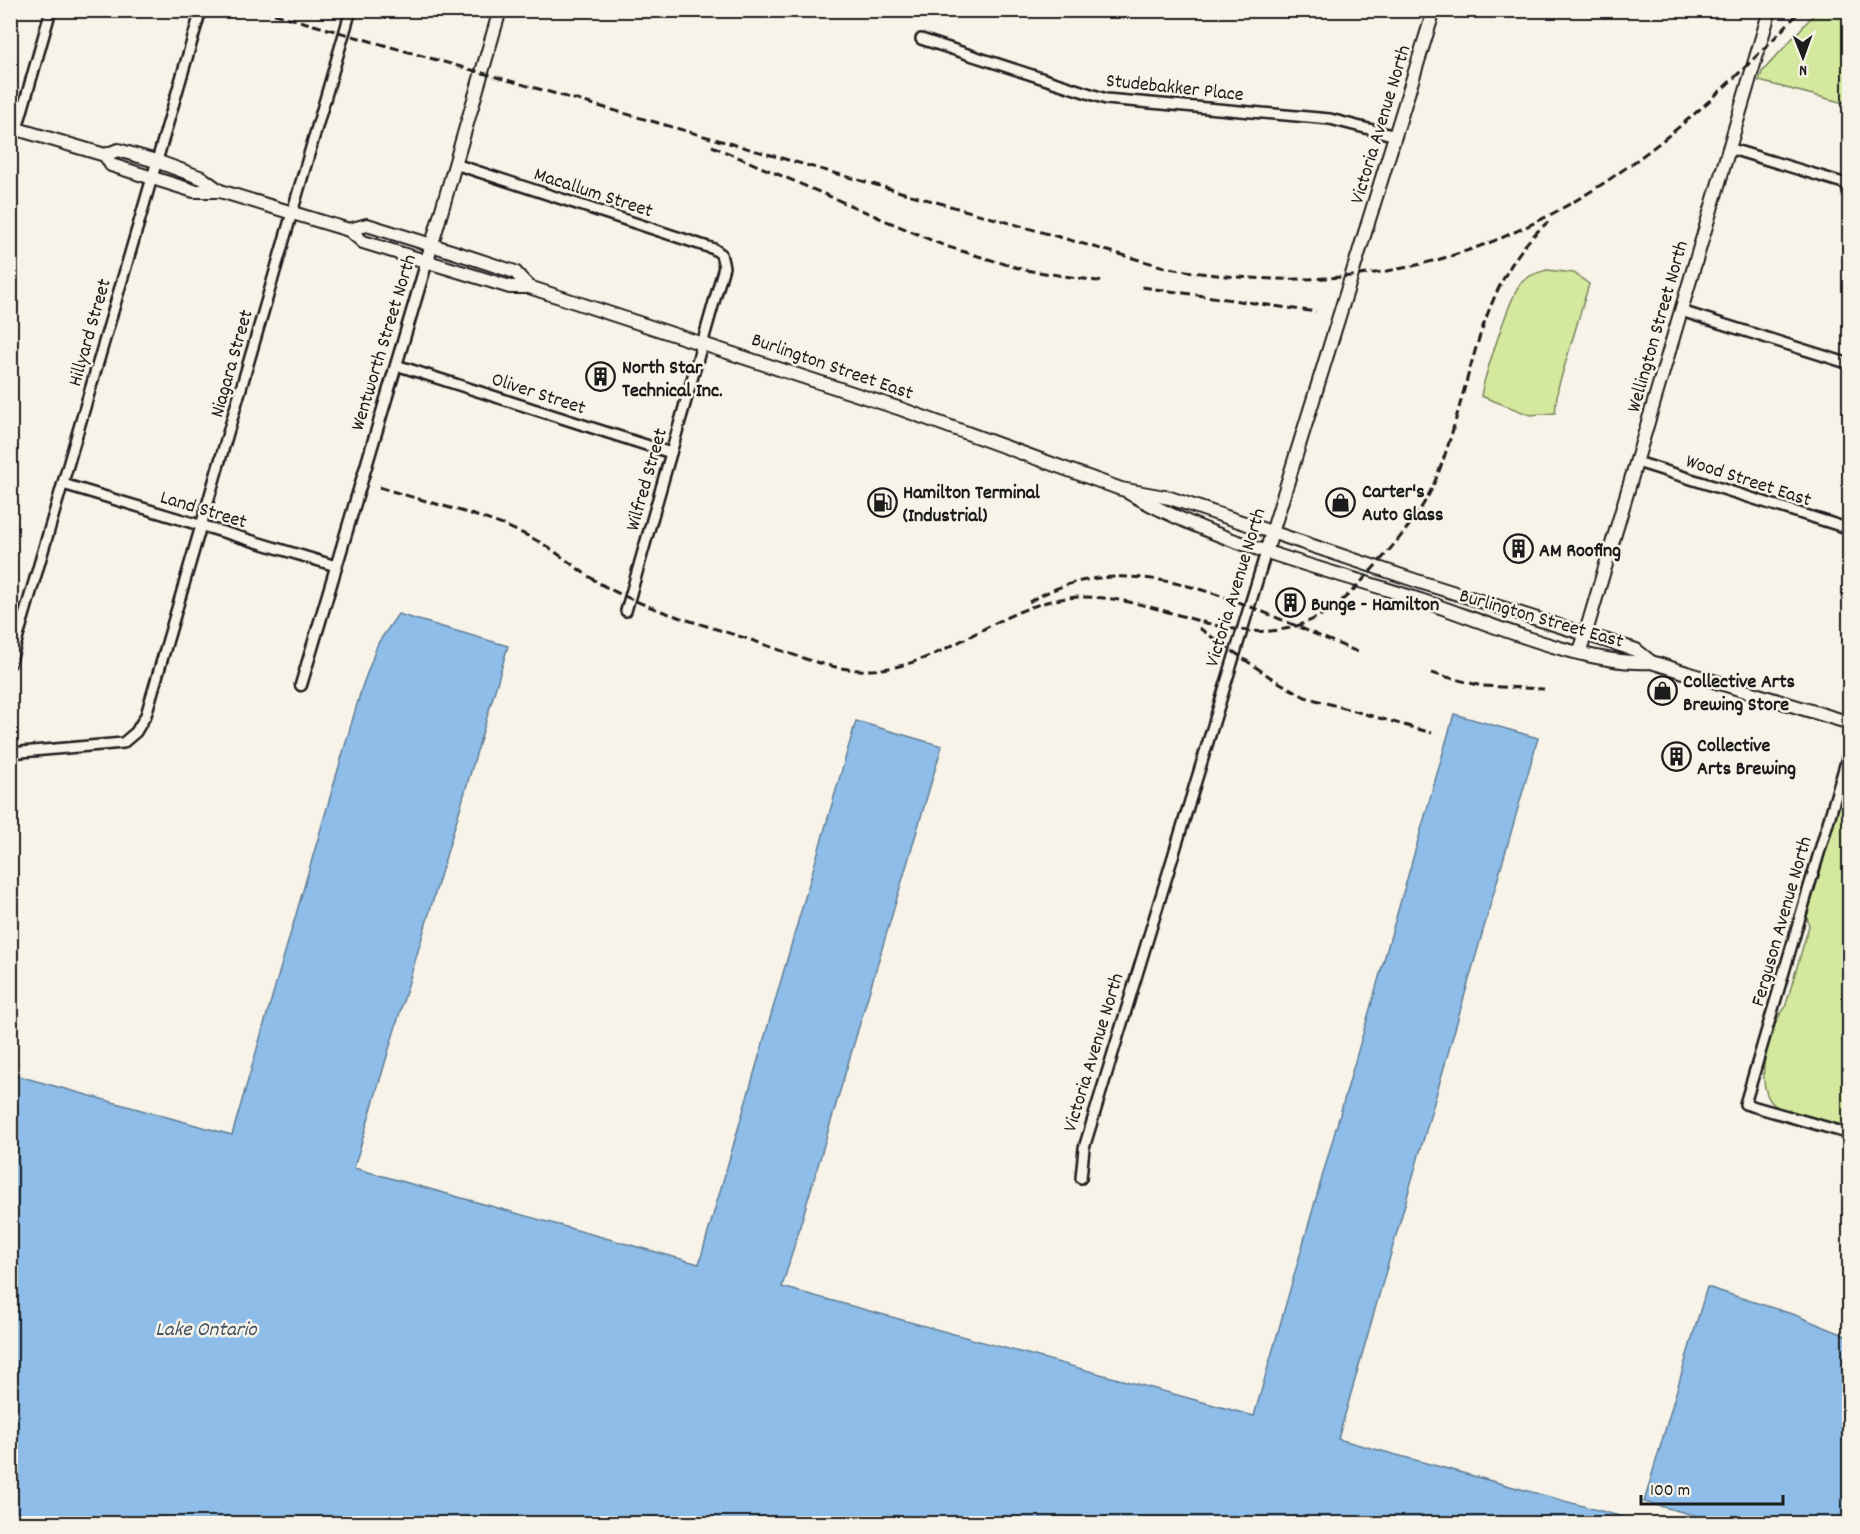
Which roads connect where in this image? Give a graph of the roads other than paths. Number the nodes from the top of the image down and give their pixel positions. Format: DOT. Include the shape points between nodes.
graph roads {
  1 [pos="51,10"];
  2 [pos="201,10"];
  3 [pos="351,10"];
  4 [pos="500,10"];
  5 [pos="1434,10"];
  6 [pos="1770,10"];
  7 [pos="921,39"];
  8 [pos="14,128"];
  9 [pos="1396,136"];
  10 [pos="1728,148"];
  11 [pos="105,155"];
  12 [pos="156,161"];
  13 [pos="455,164"];
  14 [pos="151,178"];
  15 [pos="1850,185"];
  16 [pos="220,190"];
  17 [pos="292,212"];
  18 [pos="349,230"];
  19 [pos="431,245"];
  20 [pos="721,254"];
  21 [pos="426,261"];
  22 [pos="529,287"];
  23 [pos="1681,311"];
  24 [pos="702,342"];
  25 [pos="1850,364"];
  26 [pos="396,365"];
  27 [pos="671,453"];
  28 [pos="1638,462"];
  29 [pos="63,484"];
  30 [pos="1121,489"];
  31 [pos="201,525"];
  32 [pos="1850,529"];
  33 [pos="1272,533"];
  34 [pos="1266,552"];
  35 [pos="336,566"];
  36 [pos="626,611"];
  37 [pos="1584,635"];
  38 [pos="1580,652"];
  39 [pos="1651,662"];
  40 [pos="10,664"];
  41 [pos="301,685"];
  42 [pos="1850,723"];
  43 [pos="1850,748"];
  44 [pos="10,753"];
  45 [pos="1850,1134"];
  46 [pos="1081,1178"];
  1 -- 8 [label="street"];
  2 -- 12 [label="street, Hillyard Street"];
  3 -- 17 [label="street, Niagara Street"];
  4 -- 13 [label="main road, Wentworth Street North"];
  5 -- 9 [label="main road, Victoria Avenue North"];
  6 -- 10 [label="main road, Wellington Street North"];
  7 -- 9 [label="street, Studebakker Place" via="1106,99 1330,119"];
  8 -- 11 [label="main road, Burlington Street East"];
  9 -- 33 [label="main road, Victoria Avenue North"];
  10 -- 15 [label="street"];
  10 -- 23 [label="main road, Wellington Street North"];
  11 -- 12 [label="main road, Burlington Street East" via="118,150"];
  11 -- 14 [label="main road, Burlington Street East" via="111,165"];
  12 -- 14 [label="street, Hillyard Street"];
  12 -- 16 [label="main road, Burlington Street East" via="202,178"];
  13 -- 19 [label="main road, Wentworth Street North"];
  13 -- 20 [label="street, Macallum Street"];
  14 -- 16 [label="main road, Burlington Street East" via="194,191"];
  14 -- 29 [label="street, Hillyard Street"];
  16 -- 17 [label="main road, Burlington Street East"];
  17 -- 18 [label="main road, Burlington Street East"];
  17 -- 31 [label="street, Niagara Street"];
  18 -- 19 [label="main road, Burlington Street East" via="367,225"];
  18 -- 21 [label="main road, Burlington Street East" via="363,242"];
  19 -- 21 [label="main road, Wentworth Street North"];
  19 -- 22 [label="main road, Burlington Street East" via="515,272"];
  20 -- 24 [label="street, Wilfred Street" via="724,267"];
  21 -- 22 [label="main road, Burlington Street East" via="510,287"];
  21 -- 26 [label="street, Wentworth Street North"];
  22 -- 24 [label="main road, Burlington Street East"];
  23 -- 25 [label="street"];
  23 -- 28 [label="main road, Wellington Street North"];
  24 -- 27 [label="street, Wilfred Street"];
  24 -- 30 [label="main road, Burlington Street East"];
  26 -- 27 [label="street, Oliver Street"];
  26 -- 35 [label="street, Wentworth Street North"];
  27 -- 36 [label="street, Wilfred Street"];
  28 -- 32 [label="street, Wood Street East"];
  28 -- 37 [label="main road, Wellington Street North"];
  29 -- 31 [label="street, Land Street"];
  29 -- 40 [label="street, Hillyard Street"];
  30 -- 33 [label="main road, Burlington Street East" via="1170,498"];
  30 -- 34 [label="main road, Burlington Street East" via="1163,513"];
  31 -- 35 [label="street, Land Street"];
  31 -- 44 [label="street, Niagara Street" via="141,724 123,743"];
  33 -- 34 [label="main road, Victoria Avenue North"];
  33 -- 37 [label="main road, Burlington Street East"];
  34 -- 38 [label="main road, Burlington Street East"];
  34 -- 46 [label="street, Victoria Avenue North" via="1083,1148"];
  35 -- 41 [label="street, Wentworth Street North"];
  37 -- 38 [label="main road, Wellington Street North"];
  37 -- 39 [label="main road, Burlington Street East" via="1636,650"];
  38 -- 39 [label="main road, Burlington Street East" via="1634,663"];
  39 -- 42 [label="main road, Burlington Street East"];
  43 -- 45 [label="street, Ferguson Avenue North" via="1746,1104"];
}
